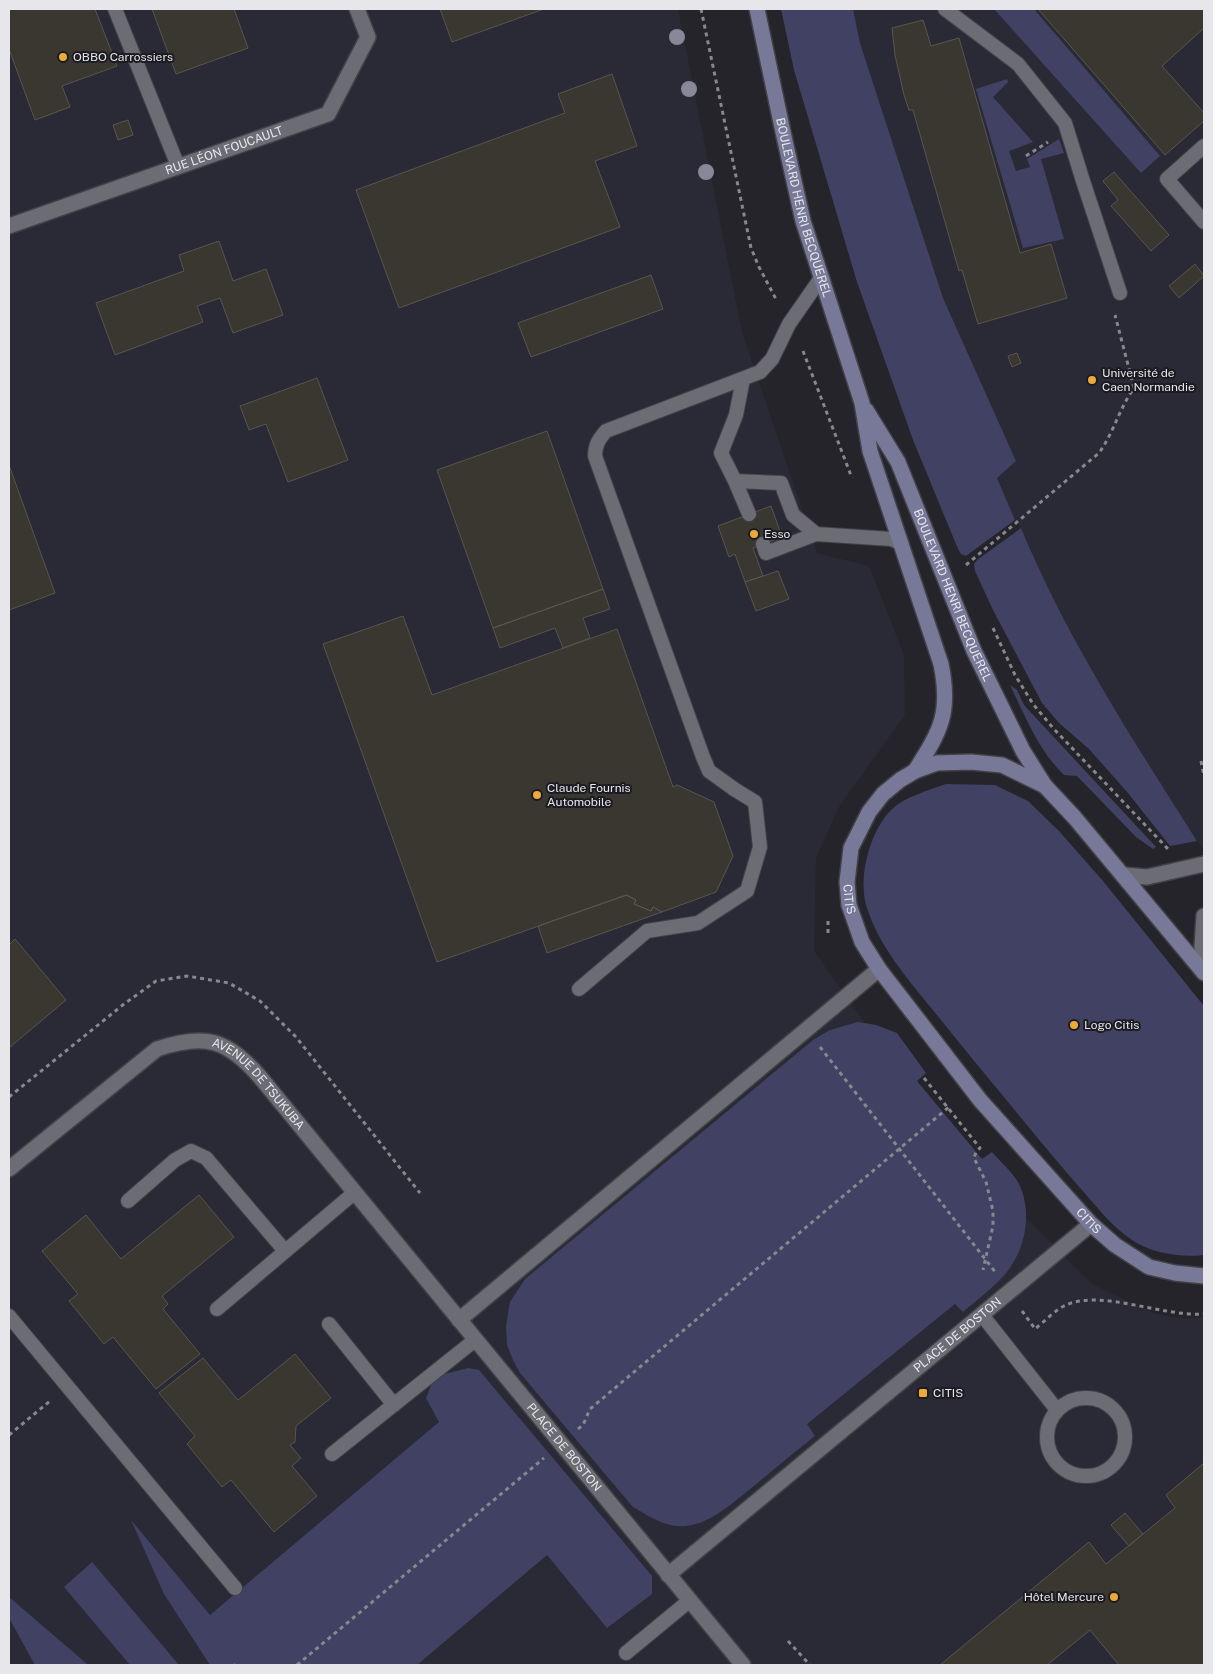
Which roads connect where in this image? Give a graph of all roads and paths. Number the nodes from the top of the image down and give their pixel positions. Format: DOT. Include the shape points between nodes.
graph roads {
  1 [pos="115,9"];
  2 [pos="357,9"];
  3 [pos="701,9"];
  4 [pos="757,9"];
  5 [pos="945,9"];
  6 [pos="1204,146"];
  7 [pos="178,166"];
  8 [pos="1204,222"];
  9 [pos="9,226"];
  10 [pos="822,278"];
  11 [pos="1120,293"];
  12 [pos="775,296"];
  13 [pos="1120,336"];
  14 [pos="802,349"];
  15 [pos="743,379"];
  16 [pos="862,403"];
  17 [pos="735,481"];
  18 [pos="854,484"];
  19 [pos="749,514"];
  20 [pos="816,534"];
  21 [pos="901,543"];
  22 [pos="763,544"];
  23 [pos="963,567"];
  24 [pos="991,624"];
  25 [pos="1201,761"];
  26 [pos="915,771"];
  27 [pos="1204,776"];
  28 [pos="1045,786"];
  29 [pos="1173,855"];
  30 [pos="1204,864"];
  31 [pos="1124,876"];
  32 [pos="1204,916"];
  33 [pos="1204,961"];
  34 [pos="879,969"];
  35 [pos="1204,973"];
  36 [pos="579,989"];
  37 [pos="816,1041"];
  38 [pos="924,1078"];
  39 [pos="949,1107"];
  40 [pos="899,1148"];
  41 [pos="9,1169"];
  42 [pos="354,1193"];
  43 [pos="128,1201"];
  44 [pos="1091,1224"];
  45 [pos="285,1251"];
  46 [pos="986,1259"];
  47 [pos="983,1270"];
  48 [pos="999,1276"];
  49 [pos="1204,1276"];
  50 [pos="217,1309"];
  51 [pos="1022,1309"];
  52 [pos="1204,1314"];
  53 [pos="982,1315"];
  54 [pos="9,1316"];
  55 [pos="459,1320"];
  56 [pos="329,1324"];
  57 [pos="475,1340"];
  58 [pos="68,1386"];
  59 [pos="394,1405"];
  60 [pos="1056,1410"];
  61 [pos="572,1434"];
  62 [pos="9,1435"];
  63 [pos="332,1454"];
  64 [pos="548,1454"];
  65 [pos="668,1575"];
  66 [pos="235,1588"];
  67 [pos="689,1601"];
  68 [pos="788,1641"];
  69 [pos="626,1653"];
  70 [pos="297,1665"];
  71 [pos="743,1665"];
  72 [pos="810,1665"];
  1 -- 7 [label="lane"];
  2 -- 7 [label="street, RUE LÉON FOUCAULT" via="368,36 328,114"];
  3 -- 12 [label="path" via="751,248"];
  4 -- 10 [label="main road, BOULEVARD HENRI BECQUEREL" via="804,221"];
  5 -- 11 [label="lane" via="1018,64 1065,123"];
  6 -- 8 [label="lane" via="1167,178"];
  7 -- 9 [label="street, RUE LÉON FOUCAULT"];
  10 -- 15 [label="lane" via="790,324 772,359 760,372"];
  10 -- 16 [label="main road, BOULEVARD HENRI BECQUEREL"];
  13 -- 23 [label="path" via="1134,388 1125,400 1109,439 1099,453"];
  14 -- 18 [label="path"];
  15 -- 17 [label="lane" via="736,415 722,453"];
  15 -- 36 [label="lane" via="606,431 597,443 595,456 703,757 709,771 754,802 760,847 747,890 698,923 647,931"];
  16 -- 21 [label="main road, BOULEVARD HENRI BECQUEREL" via="870,452"];
  16 -- 28 [label="main road, BOULEVARD HENRI BECQUEREL" via="898,462 974,650 1023,751"];
  17 -- 19 [label="lane"];
  17 -- 20 [label="lane" via="781,484 793,516"];
  20 -- 21 [label="lane"];
  20 -- 22 [label="lane" via="766,553"];
  21 -- 26 [label="main road, BOULEVARD HENRI BECQUEREL" via="941,664 945,694 938,732"];
  24 -- 29 [label="path" via="1033,704"];
  25 -- 27 [label="path"];
  26 -- 28 [label="main road, CITIS" via="936,762 1002,765"];
  26 -- 34 [label="main road, CITIS" via="883,794 869,812 851,848 847,882 850,905 862,942"];
  28 -- 31 [label="main road, CITIS"];
  30 -- 31 [label="street" via="1147,877"];
  31 -- 35 [label="main road, CITIS"];
  32 -- 33 [label="street"];
  34 -- 44 [label="main road, CITIS" via="980,1100"];
  34 -- 55 [label="street"];
  37 -- 40 [label="path"];
  38 -- 39 [label="path"];
  39 -- 40 [label="path"];
  39 -- 46 [label="path" via="980,1148 974,1158 986,1182 993,1211"];
  40 -- 46 [label="path"];
  40 -- 61 [label="path" via="590,1409 583,1425"];
  41 -- 42 [label="street, AVENUE DE TSUKUBA" via="157,1050 196,1040 231,1049 246,1061"];
  42 -- 45 [label="lane"];
  42 -- 55 [label="street, AVENUE DE TSUKUBA"];
  43 -- 45 [label="lane" via="175,1160 191,1151 206,1158"];
  44 -- 49 [label="main road, CITIS" via="1115,1245 1149,1267"];
  44 -- 53 [label="street, PLACE DE BOSTON"];
  45 -- 50 [label="lane"];
  46 -- 47 [label="path"];
  46 -- 48 [label="path"];
  51 -- 52 [label="path" via="1035,1329 1065,1305 1089,1299"];
  53 -- 60 [label="lane"];
  53 -- 65 [label="street, PLACE DE BOSTON"];
  54 -- 58 [label="lane"];
  55 -- 57 [label="street, PLACE DE BOSTON"];
  56 -- 59 [label="lane"];
  57 -- 59 [label="lane"];
  57 -- 65 [label="street, PLACE DE BOSTON"];
  58 -- 62 [label="path"];
  58 -- 66 [label="lane"];
  59 -- 63 [label="lane"];
  60 -- 60 [label="lane" via="1046,1435 1054,1460 1064,1470 1076,1476 1090,1476 1103,1473 1114,1465 1125,1443 1125,1430 1113,1408 1103,1401 1078,1398"];
  64 -- 70 [label="path"];
  65 -- 67 [label="street"];
  67 -- 69 [label="lane"];
  67 -- 71 [label="street"];
  68 -- 72 [label="path"];
}
